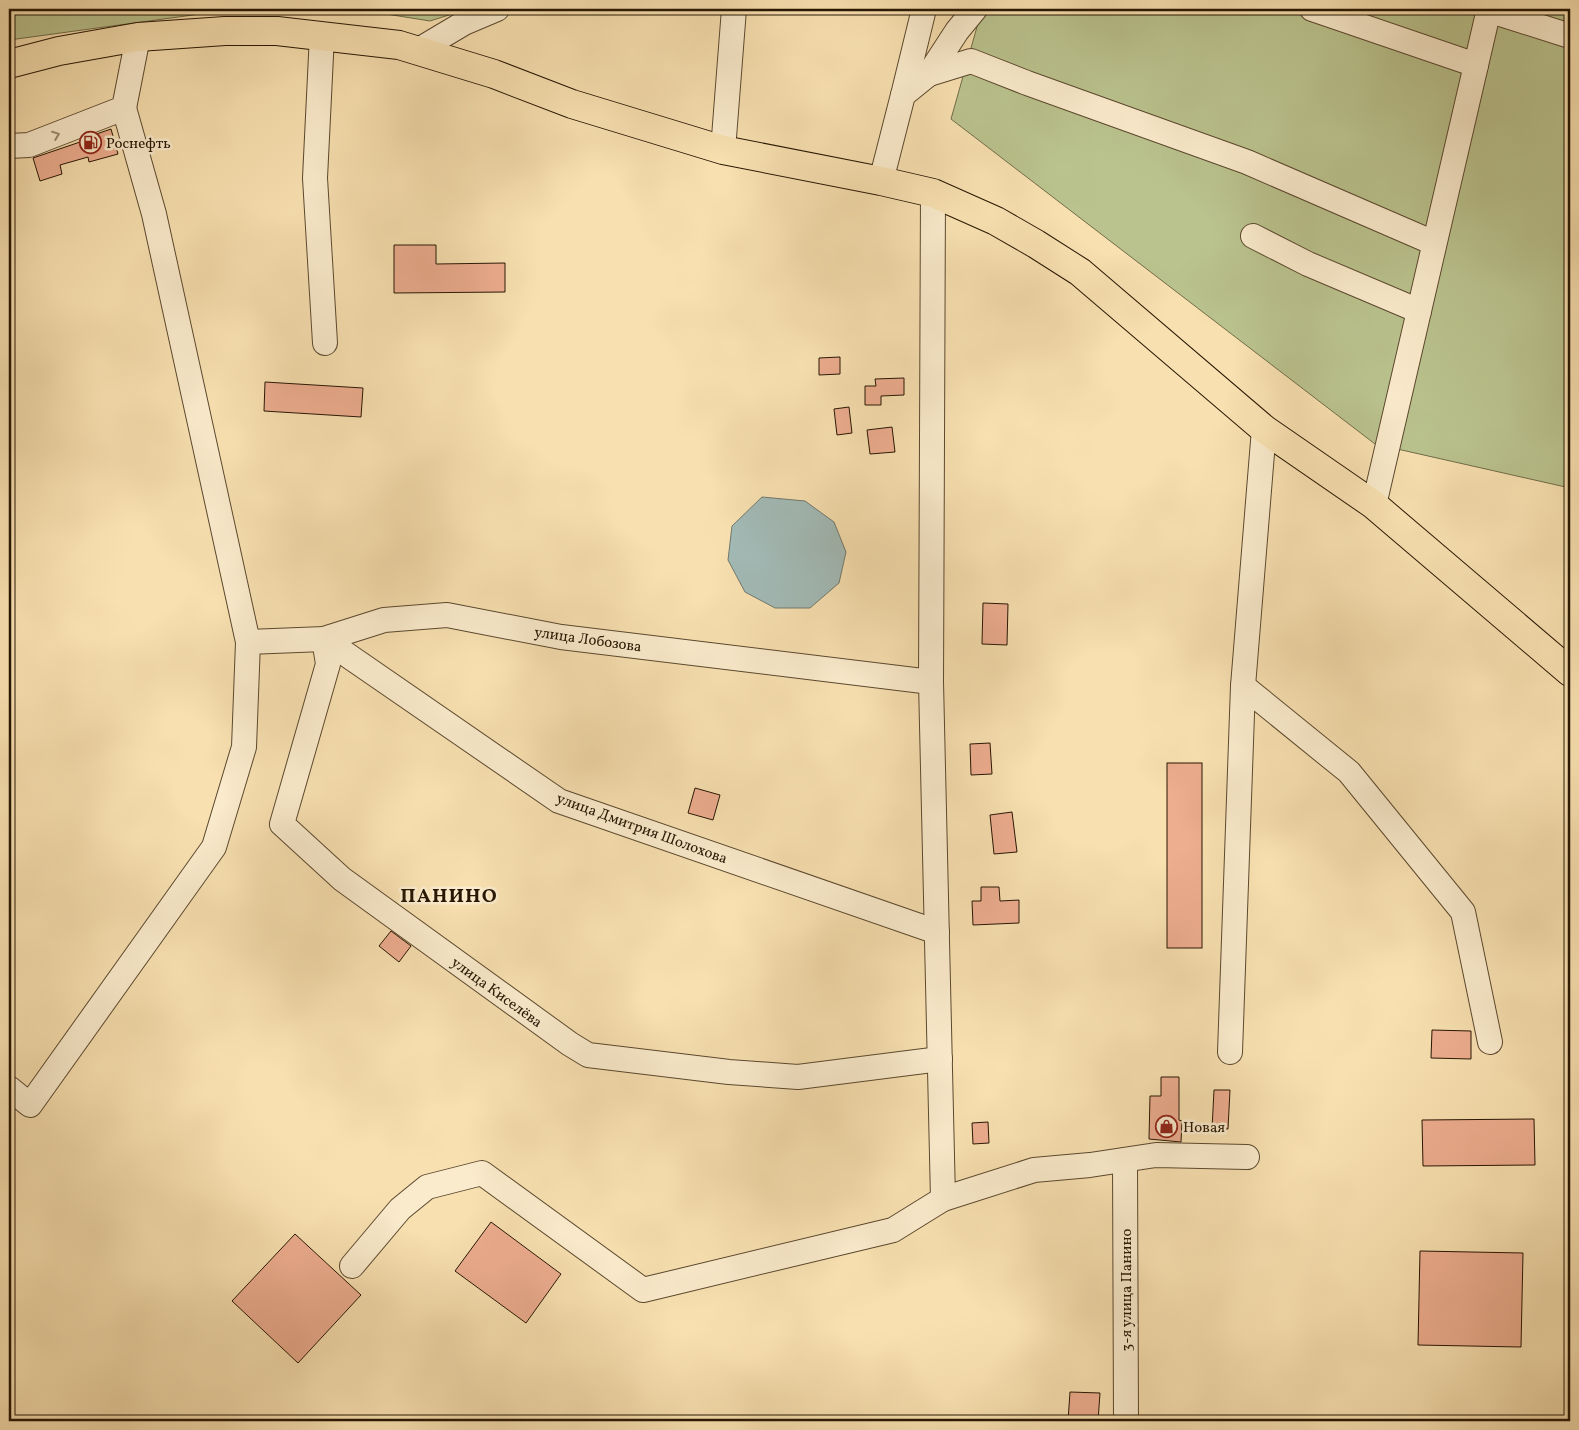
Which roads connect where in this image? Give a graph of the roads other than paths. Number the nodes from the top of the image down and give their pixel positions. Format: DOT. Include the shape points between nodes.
graph roads {
  1 [pos="497,9"];
  2 [pos="734,9"];
  3 [pos="924,9"];
  4 [pos="975,9"];
  5 [pos="1312,9"];
  6 [pos="1489,9"];
  7 [pos="322,35"];
  8 [pos="1570,36"];
  9 [pos="138,37"];
  10 [pos="416,51"];
  11 [pos="9,64"];
  12 [pos="1476,65"];
  13 [pos="929,74"];
  14 [pos="903,95"];
  15 [pos="124,108"];
  16 [pos="9,146"];
  17 [pos="723,150"];
  18 [pos="881,181"];
  19 [pos="933,193"];
  20 [pos="1253,236"];
  21 [pos="1434,243"];
  22 [pos="1419,311"];
  23 [pos="325,343"];
  24 [pos="1264,429"];
  25 [pos="1374,505"];
  26 [pos="324,639"];
  27 [pos="248,642"];
  28 [pos="1570,671"];
  29 [pos="931,682"];
  30 [pos="1243,686"];
  31 [pos="937,932"];
  32 [pos="1490,1042"];
  33 [pos="1230,1052"];
  34 [pos="940,1059"];
  35 [pos="9,1088"];
  36 [pos="1247,1157"];
  37 [pos="1125,1160"];
  38 [pos="943,1199"];
  39 [pos="352,1266"];
  40 [pos="1126,1421"];
  1 -- 10 [label="street" via="464,23"];
  2 -- 17 [label="street"];
  3 -- 14 [label="street"];
  4 -- 13 [label="street"];
  5 -- 12 [label="street"];
  6 -- 8 [label="street"];
  6 -- 12 [label="street"];
  7 -- 9 [label="main road" via="225,31"];
  7 -- 10 [label="main road" via="399,45"];
  7 -- 23 [label="street" via="315,178"];
  9 -- 11 [label="main road"];
  9 -- 15 [label="street"];
  10 -- 17 [label="main road" via="494,74 572,104"];
  12 -- 21 [label="street"];
  13 -- 14 [label="street"];
  13 -- 21 [label="street" via="971,61 1247,162"];
  14 -- 18 [label="street"];
  16 -- 15 [label="street, one-way" via="29,145"];
  15 -- 27 [label="street" via="154,214"];
  17 -- 18 [label="main road"];
  18 -- 19 [label="main road"];
  19 -- 24 [label="main road" via="996,221 1080,272"];
  19 -- 29 [label="street"];
  20 -- 22 [label="street" via="1308,264"];
  21 -- 22 [label="street"];
  22 -- 25 [label="street"];
  24 -- 25 [label="main road"];
  24 -- 30 [label="street"];
  25 -- 28 [label="main road"];
  26 -- 27 [label="street, улица Лобозова"];
  26 -- 29 [label="street, улица Лобозова" via="384,620 447,615 561,637"];
  26 -- 31 [label="street, улица Дмитрия Шолохова" via="559,801"];
  26 -- 34 [label="street, улица Киселёва" via="328,664 282,824 342,879 570,1044 588,1055 729,1072 798,1076"];
  27 -- 35 [label="street" via="244,747 214,847 30,1104"];
  29 -- 31 [label="street"];
  30 -- 32 [label="street" via="1349,772 1463,912"];
  30 -- 33 [label="street"];
  31 -- 34 [label="street"];
  34 -- 38 [label="street"];
  36 -- 37 [label="street" via="1156,1155"];
  37 -- 38 [label="street" via="1034,1170"];
  37 -- 40 [label="street, 3-я улица Панино"];
  38 -- 39 [label="street" via="893,1230 643,1290 482,1173 427,1187 400,1208"];
}
